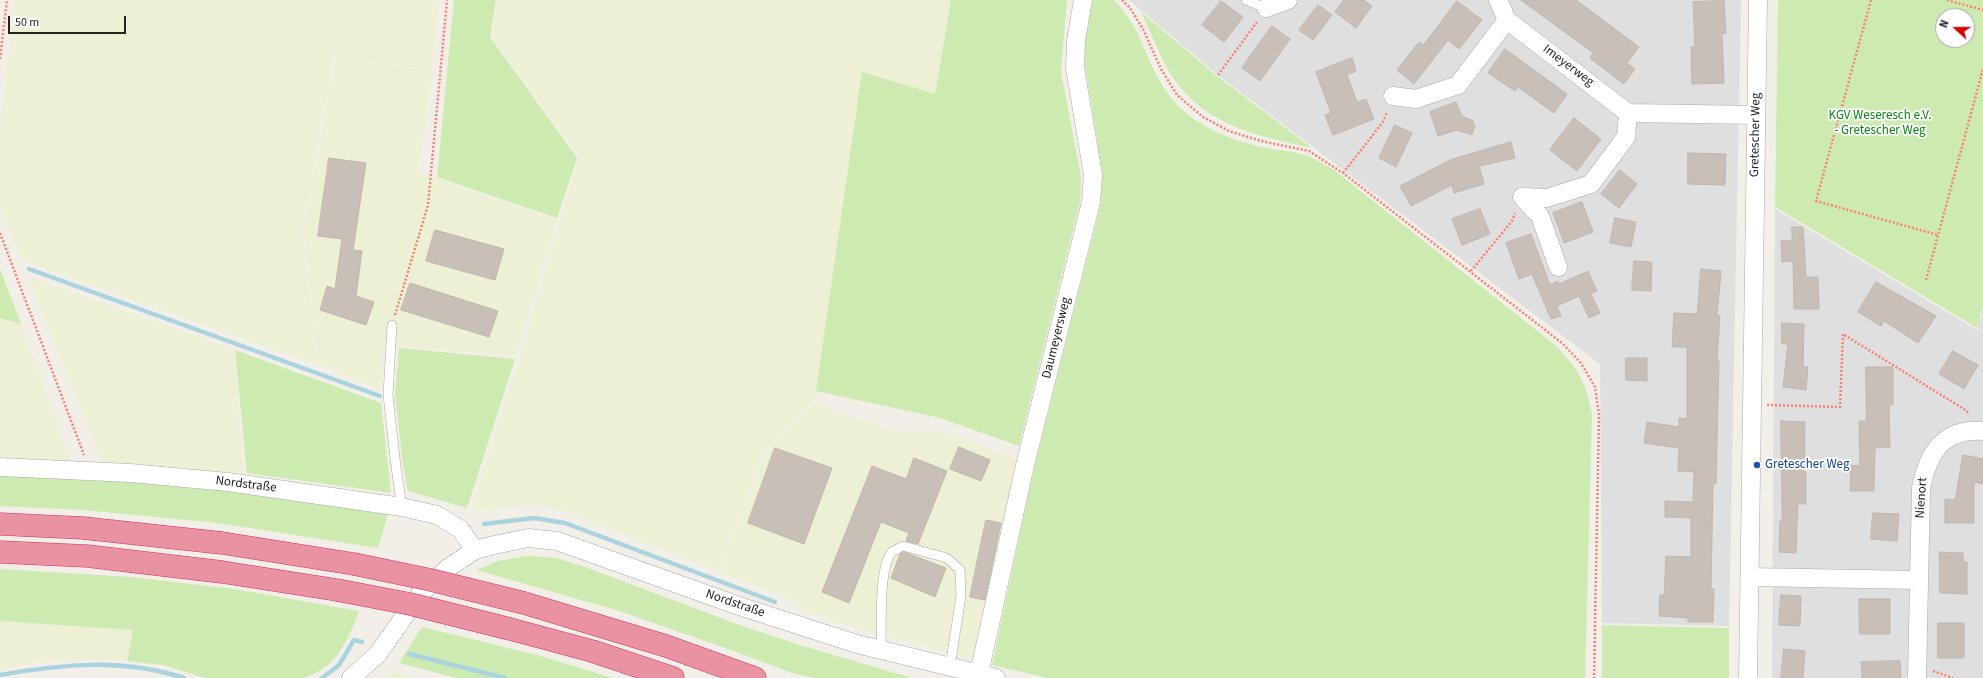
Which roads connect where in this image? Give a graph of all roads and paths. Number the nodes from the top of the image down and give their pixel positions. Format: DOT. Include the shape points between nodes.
graph roads {
  1 [pos="7,0"];
  2 [pos="447,0"];
  3 [pos="1083,0"];
  4 [pos="1122,0"];
  5 [pos="1246,0"];
  6 [pos="1288,0"];
  7 [pos="1498,0"];
  8 [pos="1758,0"];
  9 [pos="1871,0"];
  10 [pos="1947,0"];
  11 [pos="1266,8"];
  12 [pos="1983,10"];
  13 [pos="1507,20"];
  14 [pos="0,59"];
  15 [pos="1983,69"];
  16 [pos="1218,75"];
  17 [pos="1392,96"];
  18 [pos="1628,113"];
  19 [pos="1756,116"];
  20 [pos="1343,173"];
  21 [pos="1522,197"];
  22 [pos="0,233"];
  23 [pos="1938,235"];
  24 [pos="1558,267"];
  25 [pos="1471,271"];
  26 [pos="1926,280"];
  27 [pos="392,325"];
  28 [pos="1752,404"];
  29 [pos="1978,431"];
  30 [pos="0,467"];
  31 [pos="91,472"];
  32 [pos="402,507"];
  33 [pos="0,524"];
  34 [pos="475,550"];
  35 [pos="0,552"];
  36 [pos="1750,577"];
  37 [pos="1919,580"];
  38 [pos="881,650"];
  39 [pos="950,666"];
  40 [pos="979,674"];
  41 [pos="351,678"];
  42 [pos="673,678"];
  43 [pos="755,678"];
  44 [pos="996,678"];
  45 [pos="1594,678"];
  46 [pos="1748,678"];
  47 [pos="1917,678"];
  1 -- 14 [label="path"];
  2 -- 27 [label="path" via="428,205"];
  3 -- 40 [label="street, Daumeyersweg" via="1076,41 1075,68 1093,175 1091,202 1025,465"];
  4 -- 20 [label="path" via="1143,29 1161,69 1177,94 1204,117 1229,130 1261,141 1309,151"];
  5 -- 11 [label="lane"];
  6 -- 11 [label="street"];
  7 -- 13 [label="street, Imeyerweg"];
  8 -- 19 [label="street, Gretescher Weg"];
  9 -- 23 [label="path" via="1816,201"];
  10 -- 12 [label="path"];
  11 -- 16 [label="path"];
  13 -- 17 [label="street" via="1458,85 1416,99"];
  13 -- 18 [label="street, Imeyerweg"];
  15 -- 23 [label="path"];
  17 -- 20 [label="path" via="1383,122"];
  18 -- 19 [label="street"];
  18 -- 21 [label="street" via="1626,137 1591,184 1547,198"];
  19 -- 28 [label="street, Gretescher Weg"];
  20 -- 25 [label="path"];
  21 -- 24 [label="street" via="1540,216"];
  21 -- 25 [label="path" via="1512,220"];
  22 -- 31 [label="path"];
  23 -- 26 [label="path"];
  25 -- 45 [label="path" via="1562,343 1581,363 1595,387 1599,415"];
  27 -- 32 [label="lane" via="388,395"];
  28 -- 29 [label="path" via="1840,407 1843,334 1967,411"];
  28 -- 36 [label="street, Gretescher Weg"];
  29 -- 37 [label="street, Nienort" via="1953,436 1935,449 1925,467 1920,488"];
  30 -- 31 [label="street, Nordstraße"];
  31 -- 32 [label="street, Nordstraße" via="228,482"];
  32 -- 34 [label="street, Nordstraße" via="437,515 460,529"];
  33 -- 43 [label="highway, bridge" via="83,528 222,543 354,564 524,603 666,646"];
  34 -- 38 [label="street, Nordstraße" via="528,538 557,541 742,607"];
  34 -- 41 [label="street, Nordstraße" via="448,568 420,594 378,654"];
  35 -- 42 [label="highway, bridge" via="95,557 222,572 337,590 410,604 510,629 592,651"];
  36 -- 37 [label="street"];
  36 -- 46 [label="street, Gretescher Weg"];
  37 -- 47 [label="street, Nienort"];
  38 -- 39 [label="street, Nordstraße"];
  38 -- 39 [label="lane" via="884,572 892,553 903,546 946,558 960,570 961,596"];
  39 -- 40 [label="street, Nordstraße"];
  40 -- 44 [label="street, Nordstraße"];
}
